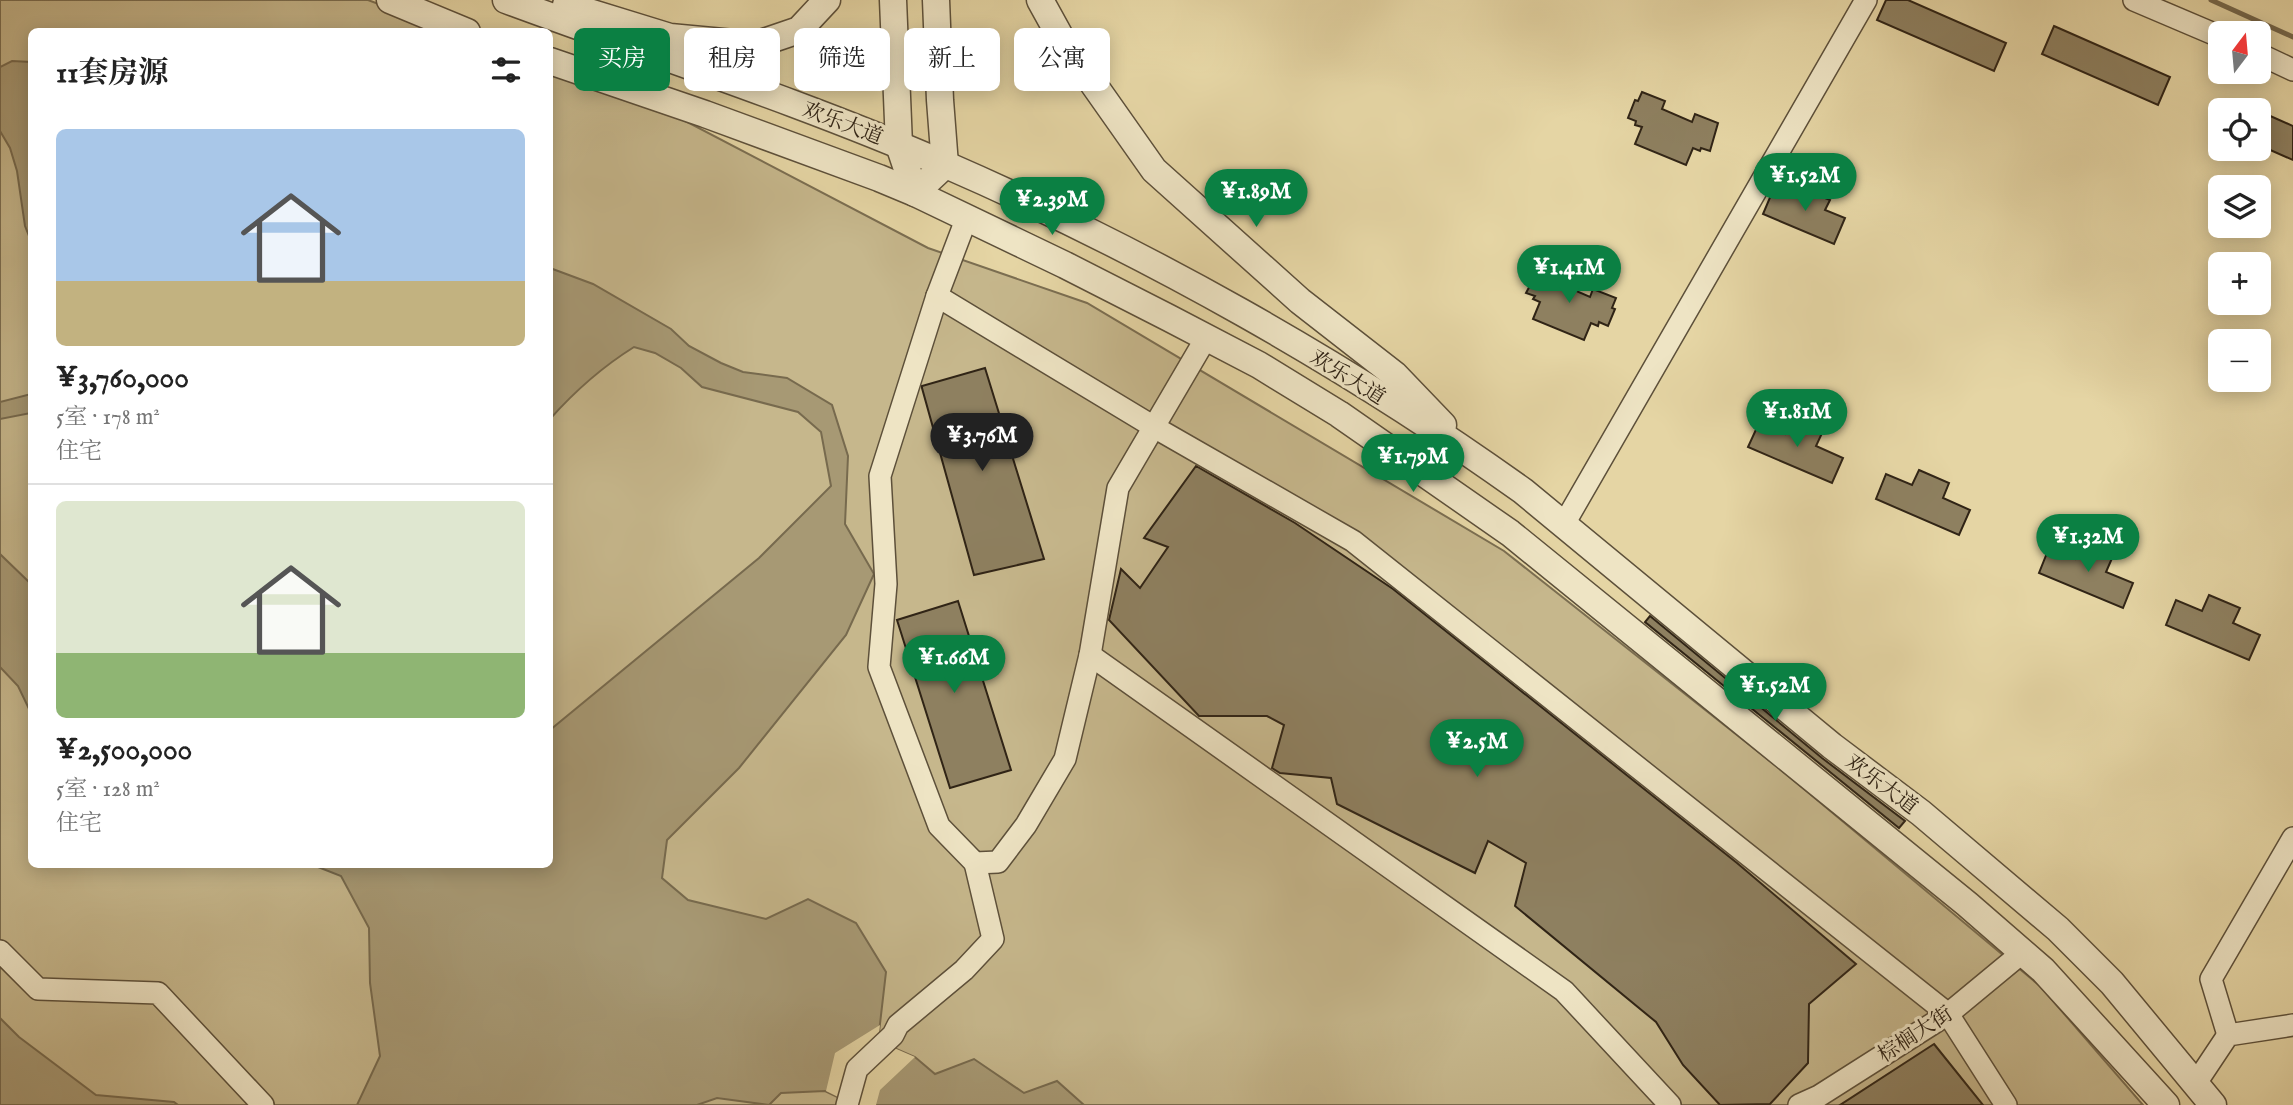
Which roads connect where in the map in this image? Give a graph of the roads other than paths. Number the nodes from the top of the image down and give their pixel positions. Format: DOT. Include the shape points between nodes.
graph roads {
  1 [pos="390,0"];
  2 [pos="506,0"];
  3 [pos="550,0"];
  4 [pos="827,0"];
  5 [pos="893,0"];
  6 [pos="936,0"];
  7 [pos="1040,0"];
  8 [pos="1866,0"];
  9 [pos="2134,0"];
  10 [pos="457,28"];
  11 [pos="2208,31"];
  12 [pos="2272,60"];
  13 [pos="553,62"];
  14 [pos="684,65"];
  15 [pos="2293,69"];
  16 [pos="728,91"];
  17 [pos="755,91"];
  18 [pos="720,120"];
  19 [pos="899,145"];
  20 [pos="945,164"];
  21 [pos="915,193"];
  22 [pos="967,217"];
  23 [pos="1082,230"];
  24 [pos="1065,265"];
  25 [pos="937,296"];
  26 [pos="1206,338"];
  27 [pos="1154,426"];
  28 [pos="1471,454"];
  29 [pos="1563,524"];
  30 [pos="1090,655"];
  31 [pos="2293,838"];
  32 [pos="975,863"];
  33 [pos="0,951"];
  34 [pos="2023,952"];
  35 [pos="1948,1014"];
  36 [pos="2293,1025"];
  37 [pos="2228,1035"];
  38 [pos="2196,1083"];
  39 [pos="262,1105"];
  40 [pos="847,1105"];
  41 [pos="1670,1105"];
  42 [pos="1799,1105"];
  43 [pos="2006,1105"];
  44 [pos="2166,1105"];
  45 [pos="2213,1105"];
  1 -- 10 [label="street"];
  2 -- 14 [label="street, 欢乐大道"];
  3 -- 4 [label="street" via="670,37 755,45 799,30"];
  5 -- 19 [label="street"];
  6 -- 20 [label="street"];
  7 -- 28 [label="street" via="1061,38 1154,170 1300,301 1395,375"];
  8 -- 29 [label="street"];
  9 -- 11 [label="street"];
  12 -- 15 [label="street"];
  13 -- 18 [label="street, 欢乐大道"];
  16 -- 18 [label="street"];
  17 -- 19 [label="street, 欢乐大道"];
  18 -- 21 [label="street, 欢乐大道"];
  19 -- 20 [label="street, 欢乐大道"];
  19 -- 21 [label="street"];
  20 -- 21 [label="street"];
  20 -- 23 [label="street, 欢乐大道"];
  21 -- 22 [label="street, 欢乐大道"];
  22 -- 24 [label="street, 欢乐大道"];
  22 -- 25 [label="street"];
  23 -- 24 [label="street"];
  23 -- 28 [label="street, 欢乐大道" via="1252,319"];
  24 -- 26 [label="street, 欢乐大道"];
  25 -- 27 [label="street"];
  25 -- 32 [label="street" via="880,475 886,584 879,667 939,826"];
  26 -- 27 [label="street"];
  26 -- 34 [label="street, 欢乐大道" via="1339,414 1510,533"];
  27 -- 30 [label="street" via="1118,488"];
  27 -- 35 [label="street" via="1353,541"];
  28 -- 29 [label="street, 欢乐大道"];
  29 -- 38 [label="street, 欢乐大道" via="2058,929 2112,983"];
  30 -- 32 [label="street" via="1065,759 998,862"];
  30 -- 41 [label="street" via="1564,991"];
  31 -- 37 [label="street" via="2211,979"];
  32 -- 40 [label="street" via="993,939 857,1069"];
  33 -- 39 [label="street" via="38,989 158,993"];
  34 -- 35 [label="street, 棕榈大街"];
  34 -- 44 [label="street, 欢乐大道"];
  35 -- 42 [label="street, 棕榈大街"];
  35 -- 43 [label="street"];
  36 -- 37 [label="street"];
  37 -- 38 [label="street"];
  38 -- 45 [label="street, 欢乐大道"];
}
